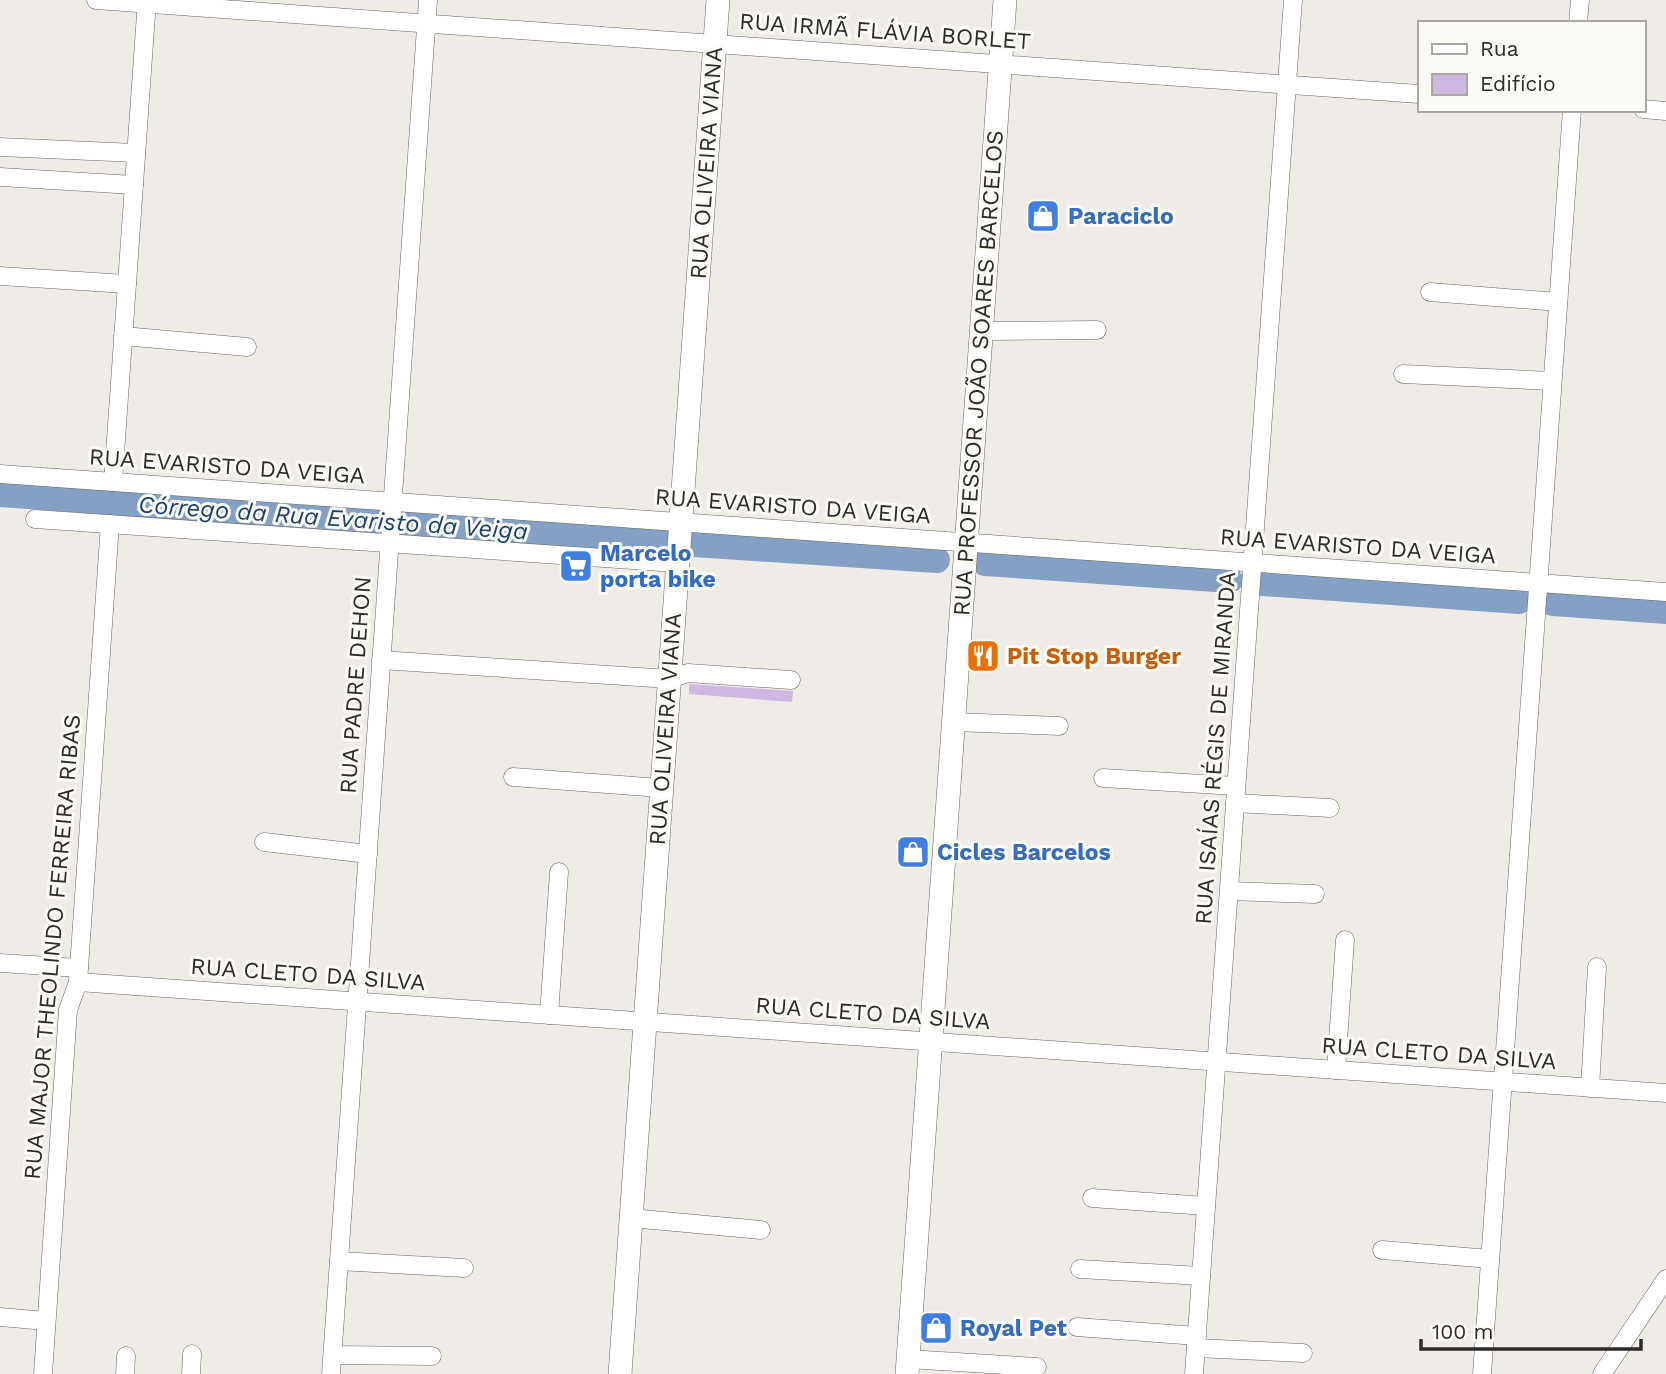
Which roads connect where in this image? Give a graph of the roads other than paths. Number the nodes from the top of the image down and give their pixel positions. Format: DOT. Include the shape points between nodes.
graph roads {
  1 [pos="96,0"];
  2 [pos="428,0"];
  3 [pos="718,0"];
  4 [pos="1005,0"];
  5 [pos="1293,0"];
  6 [pos="1580,0"];
  7 [pos="147,2"];
  8 [pos="1578,21"];
  9 [pos="426,23"];
  10 [pos="714,44"];
  11 [pos="1000,64"];
  12 [pos="1287,84"];
  13 [pos="1418,94"];
  14 [pos="1645,110"];
  15 [pos="1666,111"];
  16 [pos="1572,112"];
  17 [pos="0,147"];
  18 [pos="136,153"];
  19 [pos="0,177"];
  20 [pos="134,185"];
  21 [pos="0,276"];
  22 [pos="127,284"];
  23 [pos="1430,292"];
  24 [pos="1558,302"];
  25 [pos="1097,330"];
  26 [pos="981,331"];
  27 [pos="123,336"];
  28 [pos="247,347"];
  29 [pos="1403,374"];
  30 [pos="1552,381"];
  31 [pos="0,474"];
  32 [pos="113,482"];
  33 [pos="393,502"];
  34 [pos="34,519"];
  35 [pos="680,522"];
  36 [pos="110,524"];
  37 [pos="966,542"];
  38 [pos="390,544"];
  39 [pos="1252,563"];
  40 [pos="677,564"];
  41 [pos="1538,583"];
  42 [pos="1666,592"];
  43 [pos="382,660"];
  44 [pos="669,679"];
  45 [pos="790,680"];
  46 [pos="954,722"];
  47 [pos="1059,726"];
  48 [pos="513,777"];
  49 [pos="1103,778"];
  50 [pos="661,788"];
  51 [pos="1236,795"];
  52 [pos="1330,807"];
  53 [pos="264,842"];
  54 [pos="368,854"];
  55 [pos="559,872"];
  56 [pos="1229,891"];
  57 [pos="1315,894"];
  58 [pos="1345,940"];
  59 [pos="0,963"];
  60 [pos="1597,967"];
  61 [pos="78,975"];
  62 [pos="357,1002"];
  63 [pos="549,1015"];
  64 [pos="645,1022"];
  65 [pos="931,1042"];
  66 [pos="1217,1062"];
  67 [pos="1336,1070"];
  68 [pos="1503,1082"];
  69 [pos="1590,1088"];
  70 [pos="1666,1093"];
  71 [pos="1092,1198"];
  72 [pos="1206,1206"];
  73 [pos="631,1218"];
  74 [pos="761,1230"];
  75 [pos="1382,1250"];
  76 [pos="1490,1259"];
  77 [pos="339,1261"];
  78 [pos="464,1268"];
  79 [pos="1080,1269"];
  80 [pos="1202,1276"];
  81 [pos="1666,1279"];
  82 [pos="0,1317"];
  83 [pos="47,1321"];
  84 [pos="1077,1327"];
  85 [pos="1197,1342"];
  86 [pos="1303,1353"];
  87 [pos="192,1354"];
  88 [pos="332,1355"];
  89 [pos="432,1356"];
  90 [pos="908,1367"];
  91 [pos="1037,1367"];
  92 [pos="43,1374"];
  93 [pos="191,1374"];
  94 [pos="331,1374"];
  95 [pos="620,1374"];
  96 [pos="1194,1374"];
  97 [pos="1482,1374"];
  98 [pos="1602,1374"];
  1 -- 7 [label="street, RUA IRMÃ FLÁVIA BORLET"];
  2 -- 9 [label="street, RUA PADRE DEHON"];
  3 -- 10 [label="main road, RUA OLIVEIRA VIANA"];
  4 -- 11 [label="main road, RUA PROFESSOR JOÃO SOARES BARCELOS"];
  5 -- 12 [label="street, RUA ISAÍAS RÉGIS DE MIRANDA"];
  6 -- 8 [label="street"];
  7 -- 9 [label="street, RUA IRMÃ FLÁVIA BORLET"];
  7 -- 18 [label="street"];
  9 -- 10 [label="street, RUA IRMÃ FLÁVIA BORLET"];
  9 -- 33 [label="street, RUA PADRE DEHON"];
  10 -- 11 [label="street, RUA IRMÃ FLÁVIA BORLET"];
  10 -- 35 [label="main road, RUA OLIVEIRA VIANA"];
  11 -- 12 [label="street, RUA IRMÃ FLÁVIA BORLET"];
  11 -- 26 [label="main road, RUA PROFESSOR JOÃO SOARES BARCELOS"];
  12 -- 13 [label="street, RUA IRMÃ FLÁVIA BORLET"];
  12 -- 39 [label="street, RUA ISAÍAS RÉGIS DE MIRANDA"];
  14 -- 15 [label="street"];
  16 -- 24 [label="street"];
  17 -- 18 [label="street"];
  18 -- 20 [label="street"];
  19 -- 20 [label="street"];
  20 -- 22 [label="street"];
  21 -- 22 [label="street"];
  22 -- 27 [label="street"];
  23 -- 24 [label="street"];
  24 -- 30 [label="street"];
  25 -- 26 [label="street"];
  26 -- 37 [label="main road, RUA PROFESSOR JOÃO SOARES BARCELOS"];
  27 -- 28 [label="street"];
  27 -- 32 [label="street"];
  29 -- 30 [label="street"];
  30 -- 41 [label="street"];
  31 -- 32 [label="street, RUA EVARISTO DA VEIGA"];
  32 -- 33 [label="street, RUA EVARISTO DA VEIGA"];
  33 -- 35 [label="street, RUA EVARISTO DA VEIGA"];
  33 -- 38 [label="street, RUA PADRE DEHON"];
  34 -- 36 [label="street"];
  35 -- 37 [label="street, RUA EVARISTO DA VEIGA"];
  35 -- 40 [label="main road, RUA OLIVEIRA VIANA"];
  36 -- 38 [label="street"];
  36 -- 61 [label="street, RUA MAJOR THEOLINDO FERREIRA RIBAS"];
  37 -- 39 [label="street, RUA EVARISTO DA VEIGA"];
  37 -- 46 [label="main road, RUA PROFESSOR JOÃO SOARES BARCELOS"];
  38 -- 40 [label="street"];
  38 -- 43 [label="street, RUA PADRE DEHON"];
  39 -- 41 [label="street, RUA EVARISTO DA VEIGA"];
  39 -- 51 [label="street, RUA ISAÍAS RÉGIS DE MIRANDA"];
  40 -- 44 [label="main road, RUA OLIVEIRA VIANA"];
  41 -- 42 [label="street, RUA EVARISTO DA VEIGA"];
  41 -- 68 [label="street"];
  43 -- 44 [label="street"];
  43 -- 54 [label="street, RUA PADRE DEHON"];
  44 -- 45 [label="street" via="688,673"];
  44 -- 50 [label="main road, RUA OLIVEIRA VIANA"];
  46 -- 47 [label="street"];
  46 -- 65 [label="main road, RUA PROFESSOR JOÃO SOARES BARCELOS"];
  48 -- 50 [label="street"];
  49 -- 51 [label="street"];
  50 -- 64 [label="main road, RUA OLIVEIRA VIANA"];
  51 -- 52 [label="street"];
  51 -- 56 [label="street, RUA ISAÍAS RÉGIS DE MIRANDA"];
  53 -- 54 [label="street"];
  54 -- 62 [label="street, RUA PADRE DEHON"];
  55 -- 63 [label="street"];
  56 -- 57 [label="street"];
  56 -- 66 [label="street, RUA ISAÍAS RÉGIS DE MIRANDA"];
  58 -- 67 [label="street"];
  59 -- 61 [label="street, RUA CLETO DA SILVA"];
  60 -- 69 [label="street"];
  61 -- 62 [label="street, RUA CLETO DA SILVA"];
  61 -- 83 [label="street, RUA MAJOR THEOLINDO FERREIRA RIBAS" via="68,1010"];
  62 -- 63 [label="street, RUA CLETO DA SILVA"];
  62 -- 77 [label="street, RUA PADRE DEHON"];
  63 -- 64 [label="street, RUA CLETO DA SILVA"];
  64 -- 65 [label="street, RUA CLETO DA SILVA"];
  64 -- 73 [label="main road, RUA OLIVEIRA VIANA"];
  65 -- 66 [label="street, RUA CLETO DA SILVA"];
  65 -- 90 [label="main road, RUA PROFESSOR JOÃO SOARES BARCELOS"];
  66 -- 67 [label="street, RUA CLETO DA SILVA"];
  66 -- 72 [label="street, RUA ISAÍAS RÉGIS DE MIRANDA"];
  67 -- 68 [label="street, RUA CLETO DA SILVA"];
  68 -- 69 [label="street, RUA CLETO DA SILVA"];
  68 -- 76 [label="street"];
  69 -- 70 [label="street, RUA CLETO DA SILVA"];
  71 -- 72 [label="street"];
  72 -- 80 [label="street, RUA ISAÍAS RÉGIS DE MIRANDA"];
  73 -- 74 [label="street"];
  73 -- 95 [label="main road, RUA OLIVEIRA VIANA"];
  75 -- 76 [label="street"];
  76 -- 97 [label="street"];
  77 -- 78 [label="street"];
  77 -- 88 [label="street, RUA PADRE DEHON"];
  79 -- 80 [label="street"];
  80 -- 85 [label="street, RUA ISAÍAS RÉGIS DE MIRANDA"];
  81 -- 98 [label="street"];
  82 -- 83 [label="street"];
  83 -- 92 [label="street, RUA MAJOR THEOLINDO FERREIRA RIBAS"];
  84 -- 85 [label="street"];
  85 -- 86 [label="street"];
  85 -- 96 [label="street, RUA ISAÍAS RÉGIS DE MIRANDA"];
  87 -- 93 [label="street"];
  88 -- 89 [label="street"];
  88 -- 94 [label="street, RUA PADRE DEHON"];
  90 -- 91 [label="street"];
}
